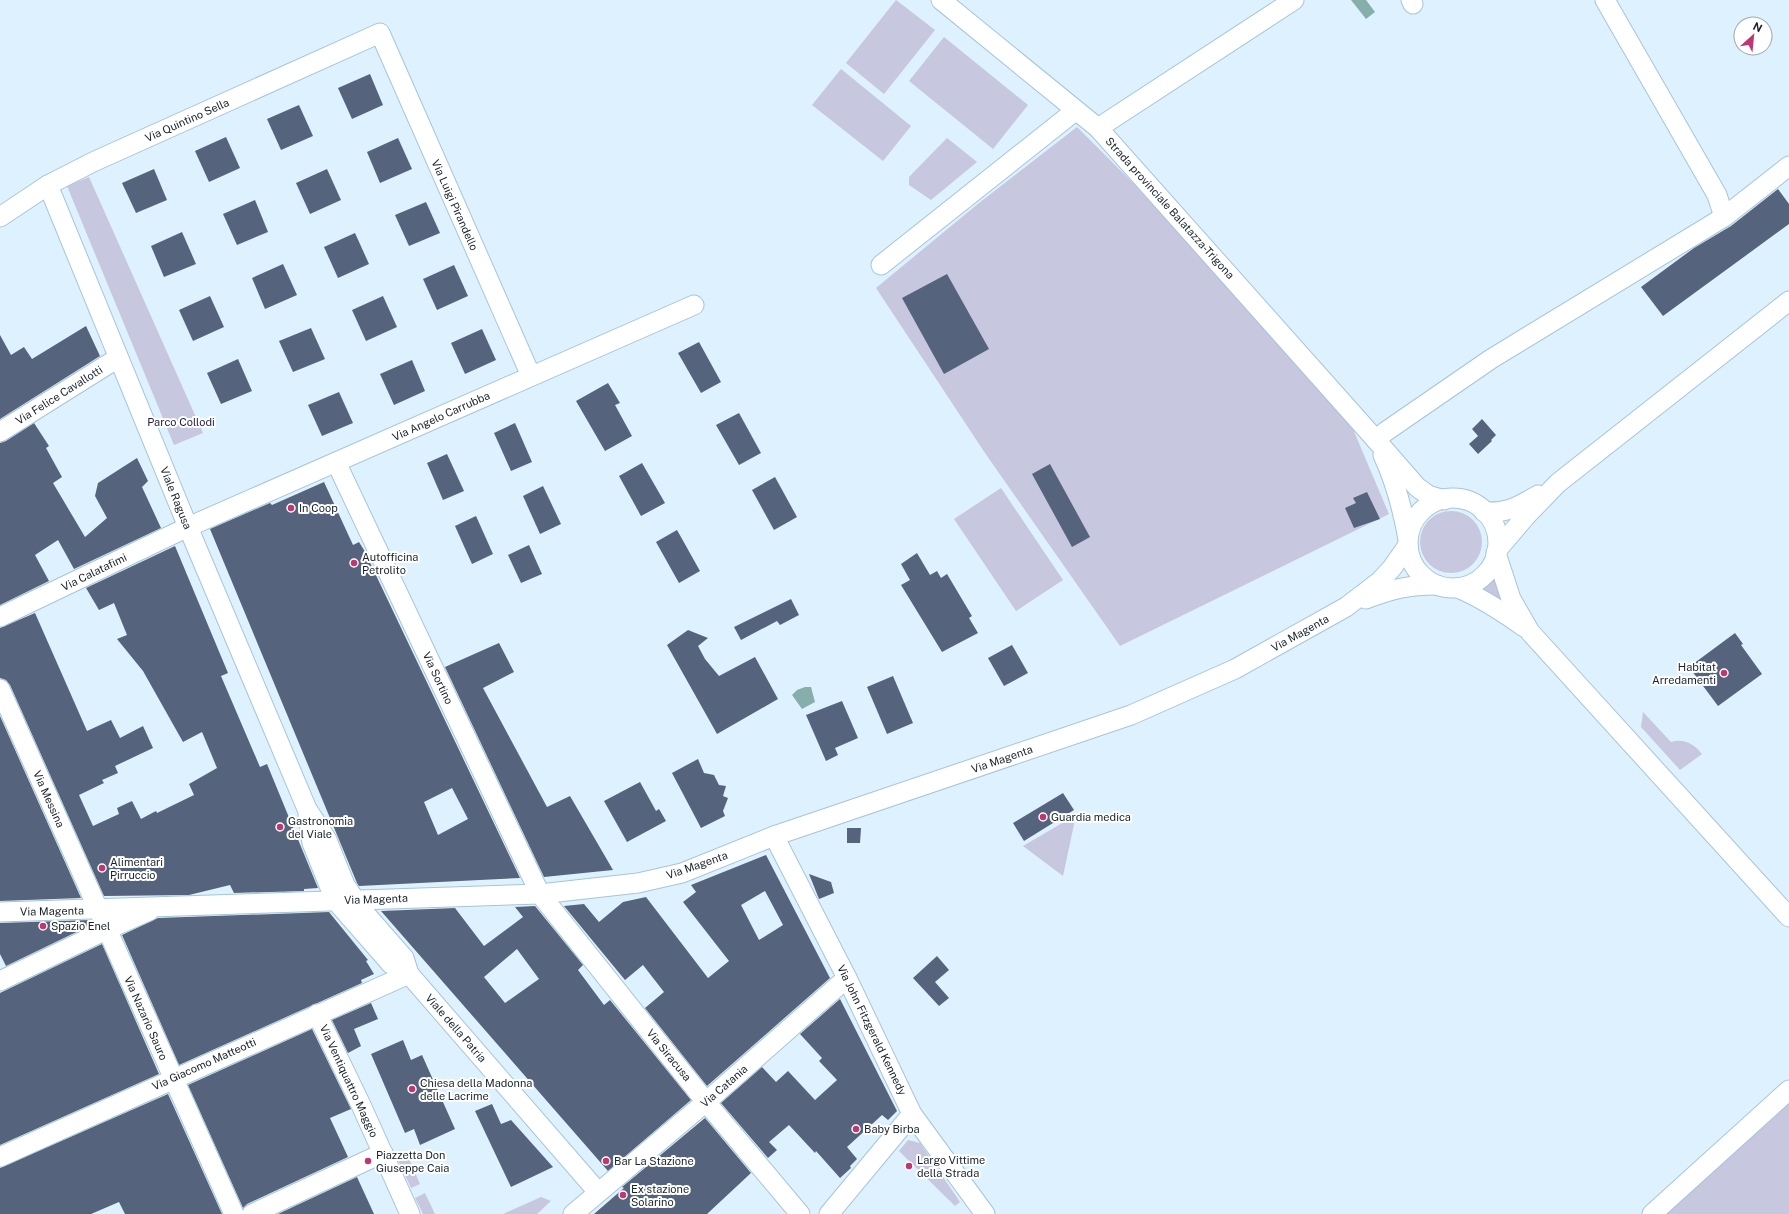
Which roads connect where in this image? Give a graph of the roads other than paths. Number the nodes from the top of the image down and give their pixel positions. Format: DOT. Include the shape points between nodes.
graph roads {
  1 [pos="941,0"];
  2 [pos="1294,0"];
  3 [pos="1605,0"];
  4 [pos="380,33"];
  5 [pos="1075,111"];
  6 [pos="1098,128"];
  7 [pos="1789,166"];
  8 [pos="48,185"];
  9 [pos="0,217"];
  10 [pos="1724,217"];
  11 [pos="881,265"];
  12 [pos="1789,302"];
  13 [pos="694,305"];
  14 [pos="118,358"];
  15 [pos="531,376"];
  16 [pos="0,432"];
  17 [pos="1376,440"];
  18 [pos="336,462"];
  19 [pos="1558,483"];
  20 [pos="1444,500"];
  21 [pos="1484,512"];
  22 [pos="188,527"];
  23 [pos="1408,542"];
  24 [pos="1497,552"];
  25 [pos="1437,585"];
  26 [pos="1458,588"];
  27 [pos="1346,607"];
  28 [pos="0,617"];
  29 [pos="1530,632"];
  30 [pos="0,688"];
  31 [pos="307,809"];
  32 [pos="774,836"];
  33 [pos="540,894"];
  34 [pos="354,899"];
  35 [pos="335,900"];
  36 [pos="161,906"];
  37 [pos="98,910"];
  38 [pos="0,912"];
  39 [pos="1789,917"];
  40 [pos="106,930"];
  41 [pos="408,974"];
  42 [pos="847,978"];
  43 [pos="0,981"];
  44 [pos="317,1014"];
  45 [pos="172,1078"];
  46 [pos="1789,1090"];
  47 [pos="706,1102"];
  48 [pos="912,1114"];
  49 [pos="383,1153"];
  50 [pos="0,1157"];
  51 [pos="598,1192"];
  52 [pos="575,1213"];
  53 [pos="982,1213"];
  54 [pos="234,1214"];
  55 [pos="252,1214"];
  56 [pos="410,1214"];
  57 [pos="800,1214"];
  58 [pos="829,1214"];
  59 [pos="1652,1214"];
  1 -- 5 [label="street, Strada provinciale Balatazza-Trigona"];
  2 -- 6 [label="street"];
  3 -- 10 [label="street" via="1717,195"];
  4 -- 8 [label="street, Via Quintino Sella" via="93,162"];
  4 -- 15 [label="street, Via Luigi Pirandello"];
  5 -- 6 [label="street, Strada provinciale Balatazza-Trigona"];
  5 -- 11 [label="street"];
  6 -- 17 [label="street, Strada provinciale Balatazza-Trigona"];
  7 -- 10 [label="street"];
  8 -- 9 [label="street, Via Quintino Sella"];
  8 -- 14 [label="street, Viale Ragusa"];
  10 -- 17 [label="street" via="1491,360"];
  12 -- 19 [label="street"];
  13 -- 15 [label="street, Via Angelo Carrubba"];
  14 -- 16 [label="street, Via Felice Cavallotti"];
  14 -- 22 [label="street, Viale Ragusa"];
  15 -- 18 [label="street, Via Angelo Carrubba"];
  17 -- 20 [label="street" via="1416,487 1428,495"];
  17 -- 23 [label="street" via="1389,467 1405,522"];
  18 -- 22 [label="street, Via Angelo Carrubba"];
  18 -- 33 [label="street, Via Sortino"];
  19 -- 21 [label="street" via="1512,509"];
  19 -- 24 [label="street" via="1526,516"];
  20 -- 21 [label="street" via="1465,500"];
  20 -- 23 [label="street" via="1426,507 1419,514 1414,521"];
  21 -- 24 [label="street" via="1495,529 1498,540"];
  22 -- 28 [label="street, Via Calatafimi"];
  22 -- 31 [label="street, Viale Ragusa"];
  23 -- 25 [label="street" via="1410,558 1416,569"];
  23 -- 27 [label="street" via="1392,568 1380,581"];
  24 -- 26 [label="street" via="1493,564 1482,577"];
  24 -- 29 [label="street" via="1511,599"];
  25 -- 26 [label="street"];
  25 -- 27 [label="street" via="1393,589"];
  26 -- 29 [label="street" via="1503,612"];
  27 -- 32 [label="street, Via Magenta" via="1235,669 1131,715"];
  29 -- 39 [label="street"];
  30 -- 37 [label="street, Via Messina"];
  31 -- 34 [label="street" via="327,840 345,885"];
  31 -- 35 [label="street" via="312,843"];
  32 -- 33 [label="street, Via Magenta" via="682,873 638,884"];
  32 -- 42 [label="street, Via John Fitzgerald Kennedy"];
  33 -- 34 [label="street, Via Magenta"];
  33 -- 47 [label="street, Via Siracusa"];
  34 -- 35 [label="street, Via Magenta"];
  34 -- 41 [label="street" via="404,958"];
  35 -- 36 [label="street, Via Magenta"];
  35 -- 41 [label="street" via="391,964"];
  36 -- 37 [label="street, Via Magenta"];
  36 -- 40 [label="street"];
  37 -- 38 [label="street, Via Magenta"];
  37 -- 40 [label="street, Via Nazario Sauro"];
  40 -- 43 [label="street"];
  40 -- 45 [label="street, Via Nazario Sauro"];
  41 -- 44 [label="street, Via Giacomo Matteotti"];
  41 -- 51 [label="street, Viale della Patria"];
  42 -- 47 [label="street, Via Catania"];
  42 -- 48 [label="street, Via John Fitzgerald Kennedy"];
  44 -- 45 [label="street, Via Giacomo Matteotti"];
  44 -- 49 [label="street, Via Ventiquattro Maggio"];
  45 -- 50 [label="street, Via Giacomo Matteotti"];
  45 -- 54 [label="street, Via Nazario Sauro"];
  46 -- 59 [label="street"];
  47 -- 51 [label="street, Via Catania"];
  47 -- 57 [label="street, Via Siracusa"];
  48 -- 53 [label="street, Via John Fitzgerald Kennedy"];
  48 -- 58 [label="street"];
  49 -- 55 [label="street"];
  49 -- 56 [label="street, Via Ventiquattro Maggio"];
  51 -- 52 [label="street, Via Catania"];
}
